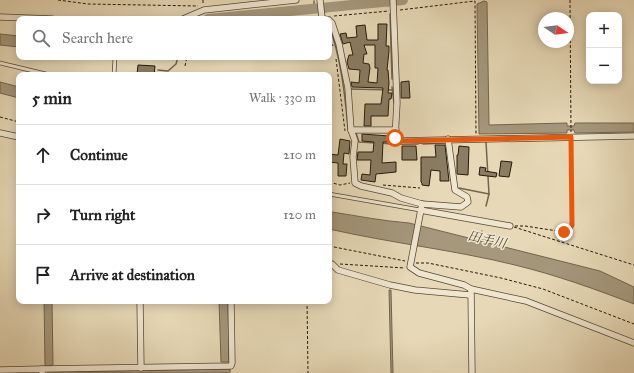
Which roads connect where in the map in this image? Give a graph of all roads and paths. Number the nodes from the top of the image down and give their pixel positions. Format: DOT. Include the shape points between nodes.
graph roads {
  1 [pos="58,0"];
  2 [pos="203,0"];
  3 [pos="296,0"];
  4 [pos="320,0"];
  5 [pos="394,0"];
  6 [pos="570,0"];
  7 [pos="394,10"];
  8 [pos="190,16"];
  9 [pos="324,16"];
  10 [pos="334,16"];
  11 [pos="0,17"];
  12 [pos="16,18"];
  13 [pos="332,23"];
  14 [pos="332,43"];
  15 [pos="334,48"];
  16 [pos="335,55"];
  17 [pos="115,60"];
  18 [pos="186,60"];
  19 [pos="0,63"];
  20 [pos="185,66"];
  21 [pos="38,72"];
  22 [pos="114,72"];
  23 [pos="0,117"];
  24 [pos="16,121"];
  25 [pos="351,130"];
  26 [pos="396,130"];
  27 [pos="571,130"];
  28 [pos="0,133"];
  29 [pos="634,136"];
  30 [pos="16,137"];
  31 [pos="571,137"];
  32 [pos="476,138"];
  33 [pos="448,139"];
  34 [pos="332,194"];
  35 [pos="421,209"];
  36 [pos="510,226"];
  37 [pos="332,247"];
  38 [pos="411,262"];
  39 [pos="332,263"];
  40 [pos="332,264"];
  41 [pos="634,265"];
  42 [pos="471,288"];
  43 [pos="470,295"];
  44 [pos="140,304"];
  45 [pos="231,304"];
  46 [pos="307,304"];
  47 [pos="634,324"];
  48 [pos="634,343"];
  49 [pos="141,368"];
  50 [pos="0,370"];
  51 [pos="42,371"];
  52 [pos="308,373"];
  53 [pos="472,373"];
  1 -- 2 [label="path" via="88,4 203,7"];
  3 -- 8 [label="street" via="204,10"];
  4 -- 9 [label="street"];
  5 -- 7 [label="street"];
  6 -- 27 [label="path"];
  7 -- 10 [label="path"];
  7 -- 26 [label="street"];
  7 -- 32 [label="path" via="475,1"];
  11 -- 12 [label="street"];
  13 -- 25 [label="street" via="348,88"];
  14 -- 15 [label="path"];
  16 -- 25 [label="path" via="342,92 344,130"];
  17 -- 22 [label="lane"];
  18 -- 20 [label="path"];
  19 -- 21 [label="lane"];
  23 -- 24 [label="path"];
  25 -- 26 [label="street"];
  25 -- 35 [label="street" via="355,141 353,157 356,183 392,193"];
  26 -- 33 [label="street" via="397,141"];
  28 -- 30 [label="street"];
  29 -- 31 [label="street"];
  31 -- 32 [label="street"];
  31 -- 36 [label="path" via="572,225 569,231"];
  32 -- 33 [label="street"];
  33 -- 35 [label="street" via="455,190 467,197 468,202 461,207"];
  34 -- 35 [label="lane"];
  35 -- 36 [label="street"];
  35 -- 38 [label="street"];
  36 -- 41 [label="path"];
  37 -- 38 [label="path"];
  38 -- 39 [label="path" via="398,268"];
  38 -- 42 [label="street" via="419,273"];
  38 -- 47 [label="path" via="428,263 543,289"];
  40 -- 43 [label="street" via="338,270 390,285"];
  42 -- 43 [label="street"];
  42 -- 48 [label="street" via="526,301"];
  43 -- 53 [label="street"];
  44 -- 49 [label="street"];
  45 -- 49 [label="street" via="231,366"];
  46 -- 52 [label="path"];
  49 -- 51 [label="street"];
  50 -- 51 [label="street"];
}
